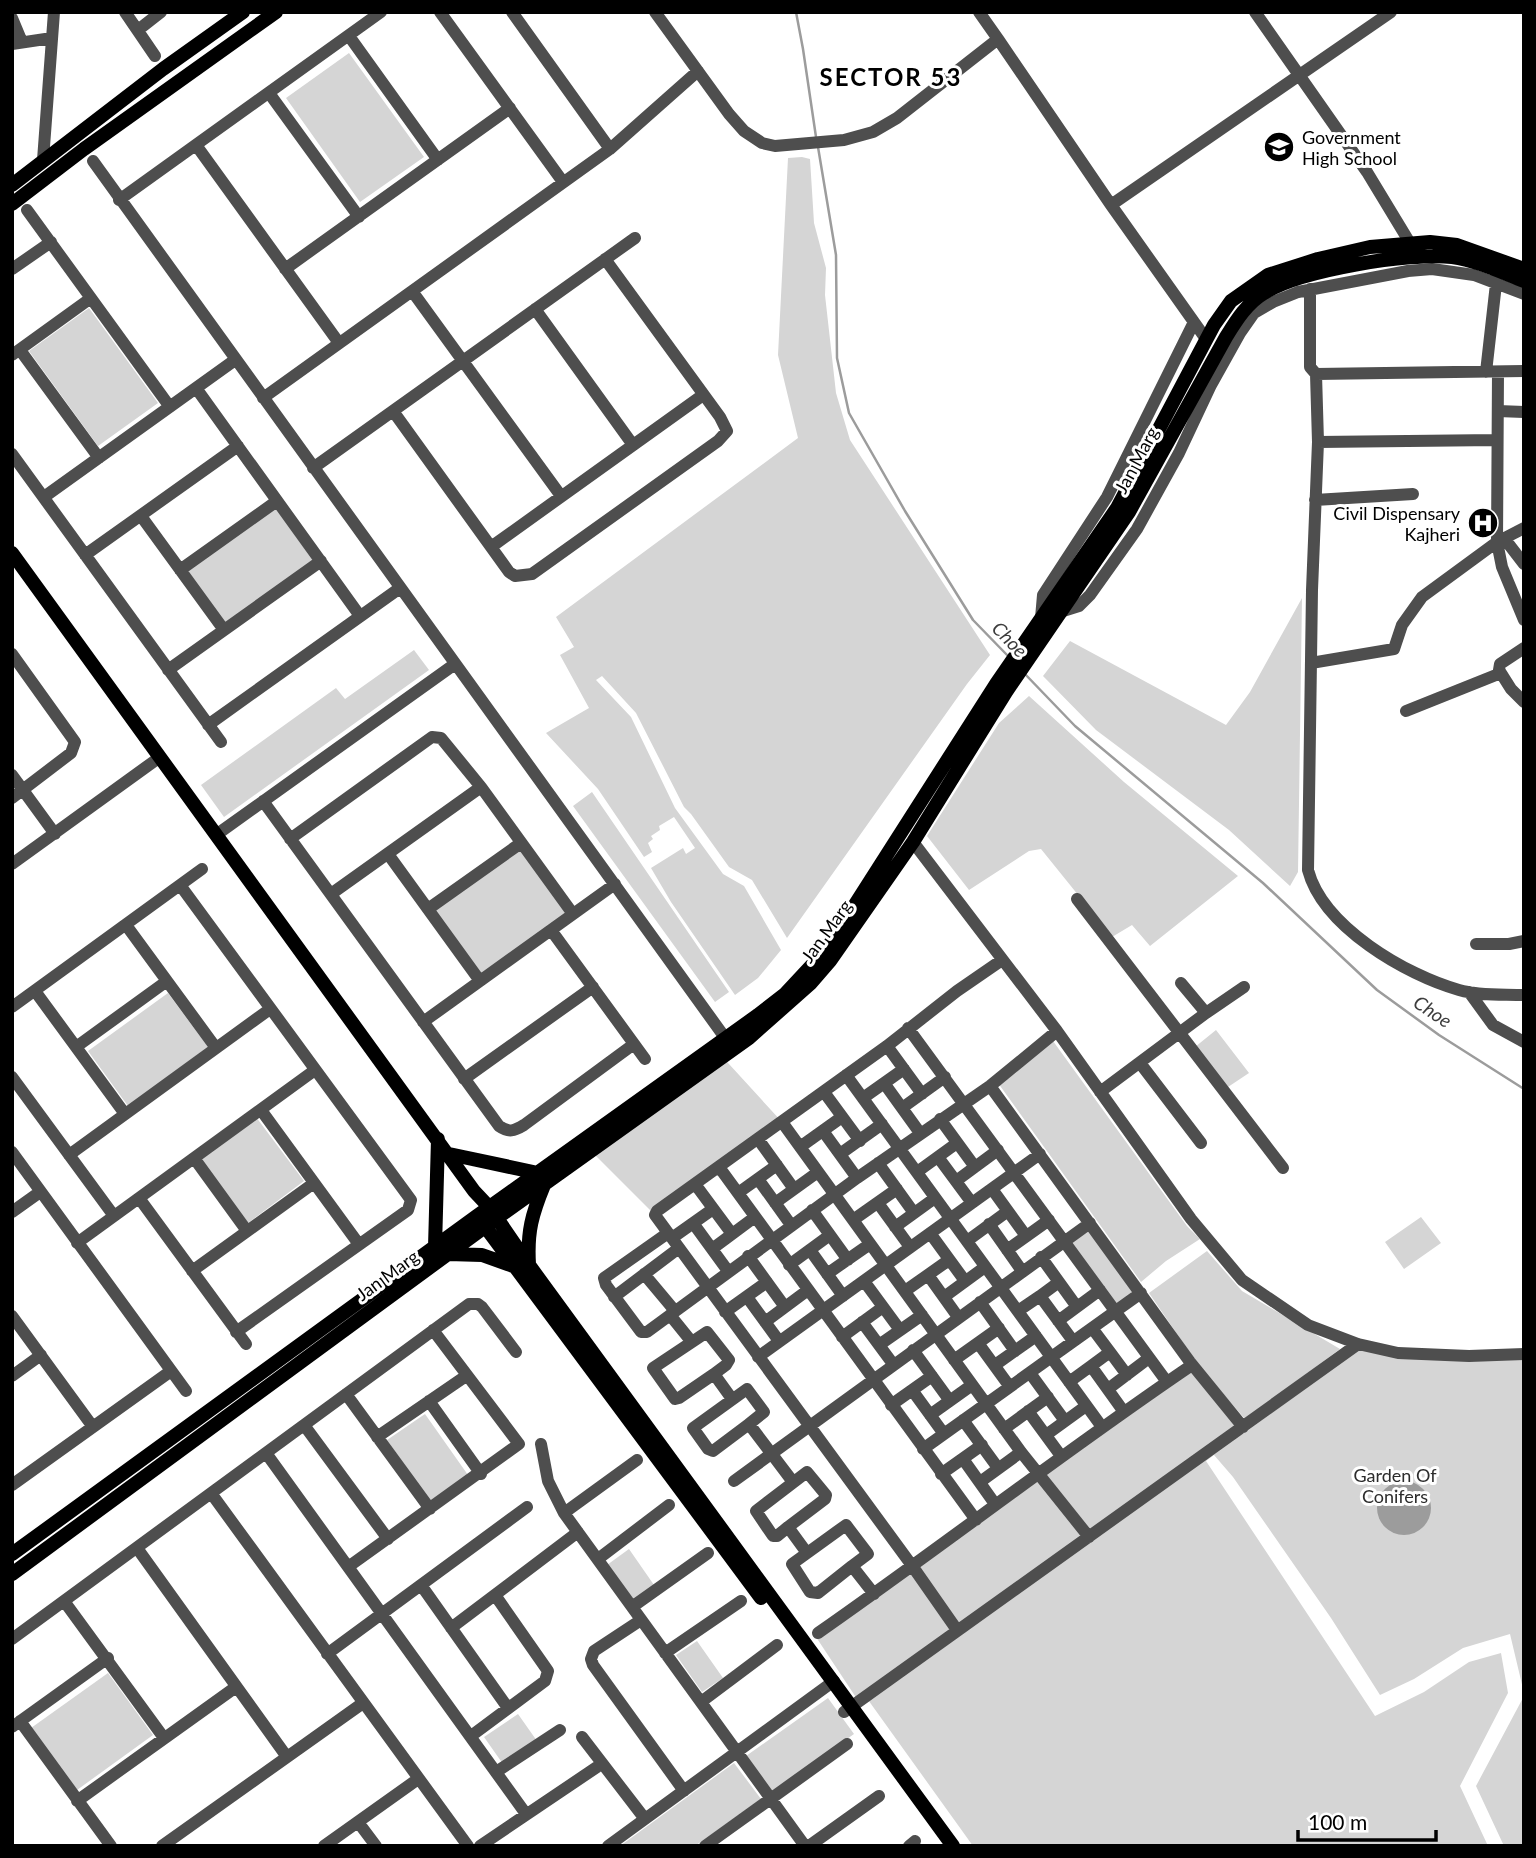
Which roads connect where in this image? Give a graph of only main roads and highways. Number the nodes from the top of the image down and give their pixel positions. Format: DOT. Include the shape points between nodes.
graph roads {
  1 [pos="243,12"];
  2 [pos="276,12"];
  3 [pos="12,186"];
  4 [pos="12,204"];
  5 [pos="1524,268"];
  6 [pos="1524,281"];
  7 [pos="12,554"];
  8 [pos="1033,640"];
  9 [pos="1001,688"];
  10 [pos="766,1016"];
  11 [pos="730,1043"];
  12 [pos="438,1139"];
  13 [pos="449,1154"];
  14 [pos="542,1178"];
  15 [pos="487,1217"];
  16 [pos="442,1250"];
  17 [pos="522,1266"];
  18 [pos="12,1555"];
  19 [pos="12,1574"];
  20 [pos="848,1710"];
  21 [pos="941,1846"];
  22 [pos="953,1846"];
  1 -- 3 [label="main road"];
  2 -- 4 [label="main road"];
  5 -- 8 [label="main road, Jan Marg" via="1457,245 1430,242 1370,247 1268,275 1231,301 1116,508 1041,618"];
  6 -- 8 [label="main road, Jan Marg" via="1497,276 1454,257 1419,256 1325,271 1263,293 1226,337 1129,512 1060,612"];
  7 -- 12 [label="main road"];
  8 -- 9 [label="main road, Jan Marg"];
  9 -- 10 [label="main road, Jan Marg" via="826,950"];
  9 -- 10 [label="main road, Jan Marg" via="913,842 830,961 797,998"];
  10 -- 11 [label="main road, Jan Marg"];
  10 -- 11 [label="main road, Jan Marg" via="741,1027"];
  11 -- 14 [label="main road, Jan Marg"];
  12 -- 13 [label="main road"];
  12 -- 16 [label="main road"];
  13 -- 14 [label="main road"];
  13 -- 15 [label="main road"];
  14 -- 15 [label="main road, Jan Marg"];
  14 -- 17 [label="main road"];
  15 -- 16 [label="main road, Jan Marg"];
  15 -- 17 [label="main road"];
  16 -- 17 [label="main road"];
  16 -- 18 [label="main road"];
  16 -- 19 [label="main road, Jan Marg"];
  17 -- 20 [label="main road"];
  20 -- 21 [label="main road"];
  20 -- 22 [label="main road"];
}
